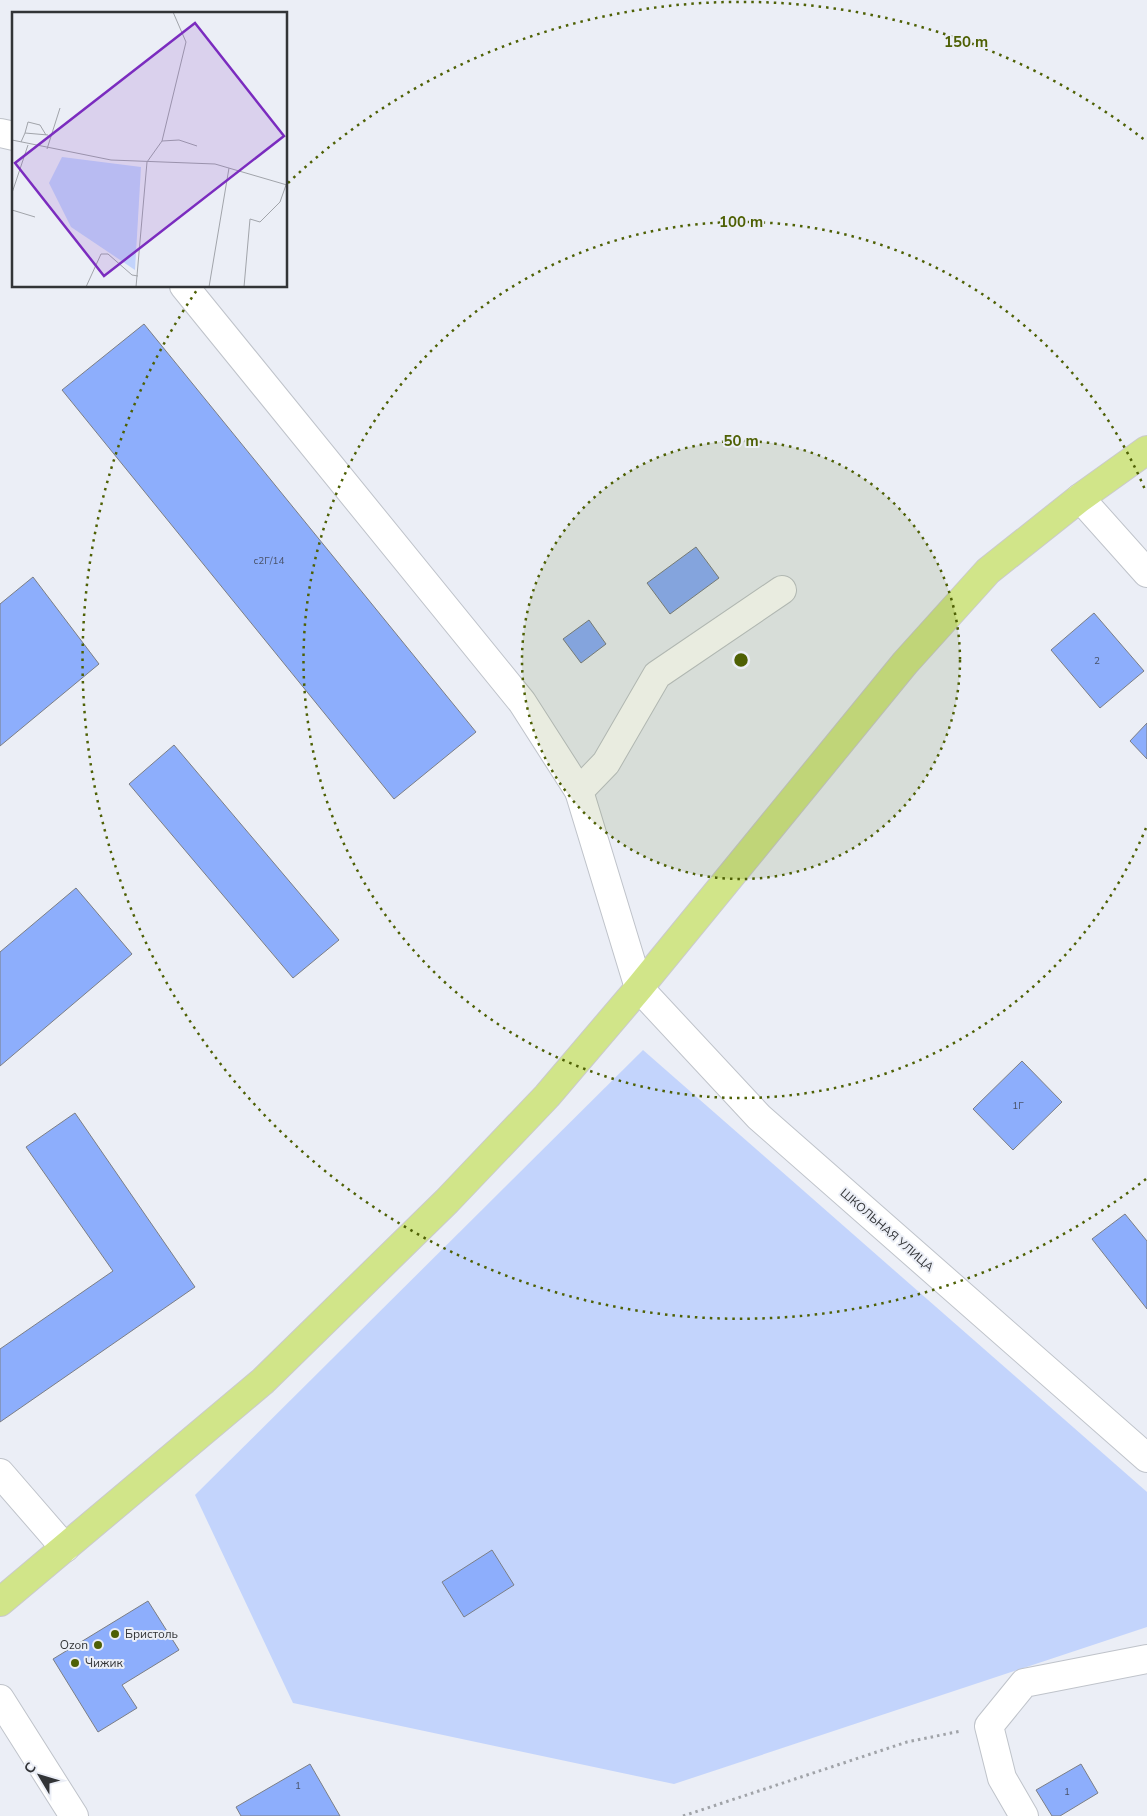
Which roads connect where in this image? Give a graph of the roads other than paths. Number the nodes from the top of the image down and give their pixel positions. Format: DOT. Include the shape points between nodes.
graph roads {
  1 [pos="186,288"];
  2 [pos="1147,450"];
  3 [pos="1080,498"];
  4 [pos="1147,573"];
  5 [pos="782,590"];
  6 [pos="580,791"];
  7 [pos="639,988"];
  8 [pos="1147,1458"];
  9 [pos="0,1473"];
  10 [pos="65,1548"];
  11 [pos="0,1602"];
  12 [pos="1147,1659"];
  13 [pos="0,1699"];
  14 [pos="74,1816"];
  15 [pos="1024,1816"];
  1 -- 6 [label="street" via="522,702"];
  2 -- 3 [label="main road"];
  3 -- 4 [label="street"];
  3 -- 7 [label="main road" via="988,571 911,656"];
  5 -- 6 [label="street" via="657,674 606,762"];
  6 -- 7 [label="street"];
  7 -- 8 [label="street, ШКОЛЬНАЯ УЛИЦА" via="759,1117"];
  7 -- 10 [label="main road" via="547,1096 454,1195 255,1388"];
  9 -- 10 [label="street"];
  10 -- 11 [label="main road"];
  12 -- 15 [label="street" via="1024,1683 989,1726 1002,1778"];
  13 -- 14 [label="street"];
}
